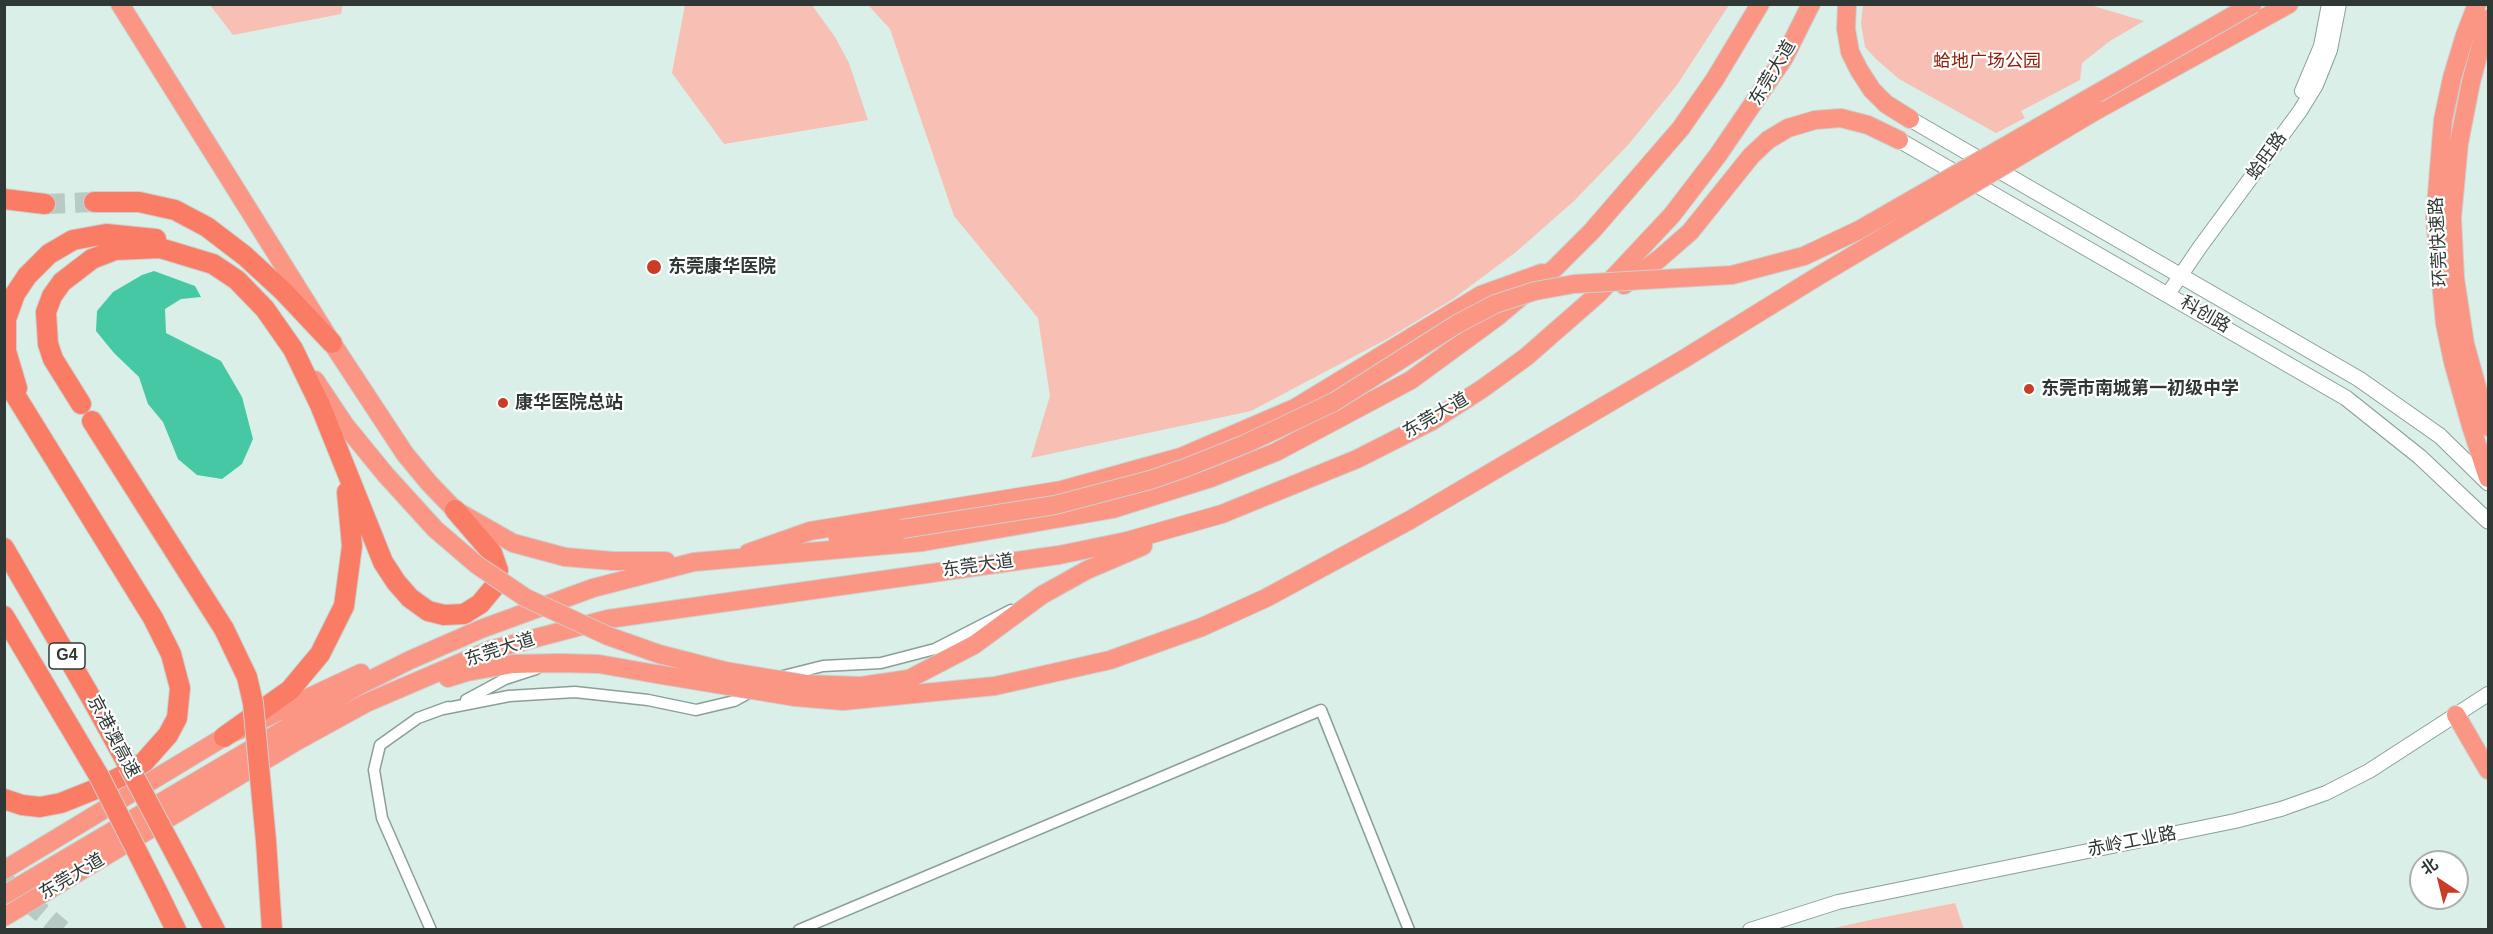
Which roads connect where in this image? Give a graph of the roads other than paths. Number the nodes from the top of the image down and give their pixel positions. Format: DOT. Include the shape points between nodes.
graph roads {
  1 [pos="120,4"];
  2 [pos="1760,4"];
  3 [pos="1811,4"];
  4 [pos="1847,4"];
  5 [pos="2253,4"];
  6 [pos="2329,4"];
  7 [pos="2339,4"];
  8 [pos="2477,4"];
  9 [pos="2284,8"];
  10 [pos="2488,19"];
  11 [pos="1910,119"];
  12 [pos="1899,140"];
  13 [pos="4,199"];
  14 [pos="94,202"];
  15 [pos="45,204"];
  16 [pos="213,264"];
  17 [pos="1555,268"];
  18 [pos="2176,272"];
  19 [pos="2164,292"];
  20 [pos="1571,318"];
  21 [pos="332,343"];
  22 [pos="293,349"];
  23 [pos="4,377"];
  24 [pos="81,404"];
  25 [pos="92,421"];
  26 [pos="2488,427"];
  27 [pos="36,429"];
  28 [pos="337,448"];
  29 [pos="2488,478"];
  30 [pos="2488,483"];
  31 [pos="455,510"];
  32 [pos="1222,514"];
  33 [pos="2488,521"];
  34 [pos="4,548"];
  35 [pos="738,557"];
  36 [pos="718,559"];
  37 [pos="1042,595"];
  38 [pos="4,615"];
  39 [pos="481,629"];
  40 [pos="559,663"];
  41 [pos="861,686"];
  42 [pos="800,690"];
  43 [pos="933,693"];
  44 [pos="2488,693"];
  45 [pos="366,703"];
  46 [pos="443,709"];
  47 [pos="2456,715"];
  48 [pos="224,737"];
  49 [pos="2488,770"];
  50 [pos="4,799"];
  51 [pos="4,870"];
  52 [pos="4,895"];
  53 [pos="4,917"];
  54 [pos="176,930"];
  55 [pos="215,930"];
  56 [pos="272,930"];
  57 [pos="431,930"];
  58 [pos="799,930"];
  59 [pos="1409,930"];
  60 [pos="1750,930"];
  1 -- 21 [label="highway"];
  2 -- 17 [label="highway, 东莞大道" via="1681,128 1600,223"];
  3 -- 20 [label="highway, 东莞大道" via="1784,58 1718,155 1672,215"];
  4 -- 11 [label="highway" via="1846,29 1858,69 1886,104"];
  5 -- 35 [label="highway, bridge" via="1859,230 1804,256 1732,275 1574,284 1535,291 1495,304 1457,324 1334,402 1245,444 1150,480 1054,505"];
  6 -- 18 [label="street, 蛤旺路" via="2321,46 2308,80"];
  7 -- 18 [label="street, 蛤旺路" via="2330,50 2316,85"];
  8 -- 29 [label="highway, 环莞快速路" via="2452,78 2443,120 2435,218 2445,324"];
  9 -- 43 [label="highway, bridge" via="2097,110 1430,508 1266,598 1202,627 1110,660 995,686"];
  10 -- 26 [label="highway, 环莞快速路" via="2470,82 2452,218 2455,278 2466,344"];
  11 -- 18 [label="main road, 科创路"];
  12 -- 19 [label="main road, 科创路"];
  12 -- 20 [label="highway" via="1868,125 1841,118 1788,128 1751,156 1690,232 1606,298"];
  13 -- 15 [label="highway"];
  14 -- 21 [label="highway" via="139,202 175,210 207,227 283,291"];
  16 -- 22 [label="highway" via="250,292"];
  16 -- 24 [label="highway" via="160,248 115,250 92,259 62,282 46,312 48,344"];
  16 -- 27 [label="highway" via="172,242 139,235 106,234 73,240 49,254 15,294 6,319 6,351"];
  17 -- 35 [label="highway" via="1481,295 1295,408 1181,456 1062,490 810,531"];
  17 -- 35 [label="highway, 东莞大道" via="1497,317 1411,380 1276,452 1211,478 1113,508 1028,525 923,542"];
  18 -- 19 [label="street, 蛤旺路"];
  18 -- 30 [label="main road, 科创路" via="2359,379 2440,436"];
  19 -- 33 [label="main road, 科创路" via="2346,398 2420,457"];
  20 -- 32 [label="highway, 东莞大道" via="1517,363 1432,421 1357,459"];
  21 -- 31 [label="highway" via="405,454"];
  22 -- 28 [label="highway"];
  22 -- 42 [label="highway, bridge" via="345,425 385,474 477,566 526,598 608,636 659,654"];
  23 -- 27 [label="highway"];
  25 -- 56 [label="highway, bridge" via="224,629 248,677 254,703"];
  27 -- 50 [label="highway" via="153,618 178,672 180,701 177,718 157,749 114,781 61,803 40,807"];
  28 -- 31 [label="highway" via="396,582 428,611 444,615 464,614 480,604 495,586 498,570 492,553"];
  28 -- 48 [label="highway" via="349,504 352,546 344,606 320,654 290,690"];
  31 -- 36 [label="highway" via="513,543 565,557 614,561"];
  32 -- 37 [label="highway" via="1087,570"];
  32 -- 45 [label="highway, 东莞大道" via="1127,541 1059,555 608,620 490,650"];
  34 -- 55 [label="highway, 京港澳高速 / G4, bridge" via="93,700"];
  35 -- 36 [label="highway, 东莞大道"];
  36 -- 39 [label="highway, 东莞大道" via="593,588"];
  37 -- 41 [label="highway" via="974,645 937,666 909,679"];
  37 -- 46 [label="street" via="936,649 881,663 823,666 784,675 734,701 696,710 575,692 509,696"];
  38 -- 54 [label="highway, 京港澳高速 / G4, bridge" via="99,776"];
  39 -- 48 [label="highway" via="374,667"];
  39 -- 52 [label="highway, 东莞大道" via="356,687"];
  40 -- 42 [label="highway, bridge" via="599,664"];
  40 -- 45 [label="highway" via="513,664 467,672"];
  40 -- 46 [label="street" via="505,679"];
  41 -- 42 [label="highway"];
  41 -- 43 [label="highway"];
  42 -- 43 [label="highway" via="843,701"];
  44 -- 47 [label="street, 赤岭工业路"];
  45 -- 53 [label="highway, 东莞大道"];
  46 -- 57 [label="street" via="418,718 380,745 374,770 382,818"];
  47 -- 49 [label="highway"];
  47 -- 60 [label="street, 赤岭工业路" via="2369,771 2326,793 2281,809 1847,900"];
  48 -- 51 [label="highway"];
  58 -- 59 [label="street" via="1321,710"];
}
